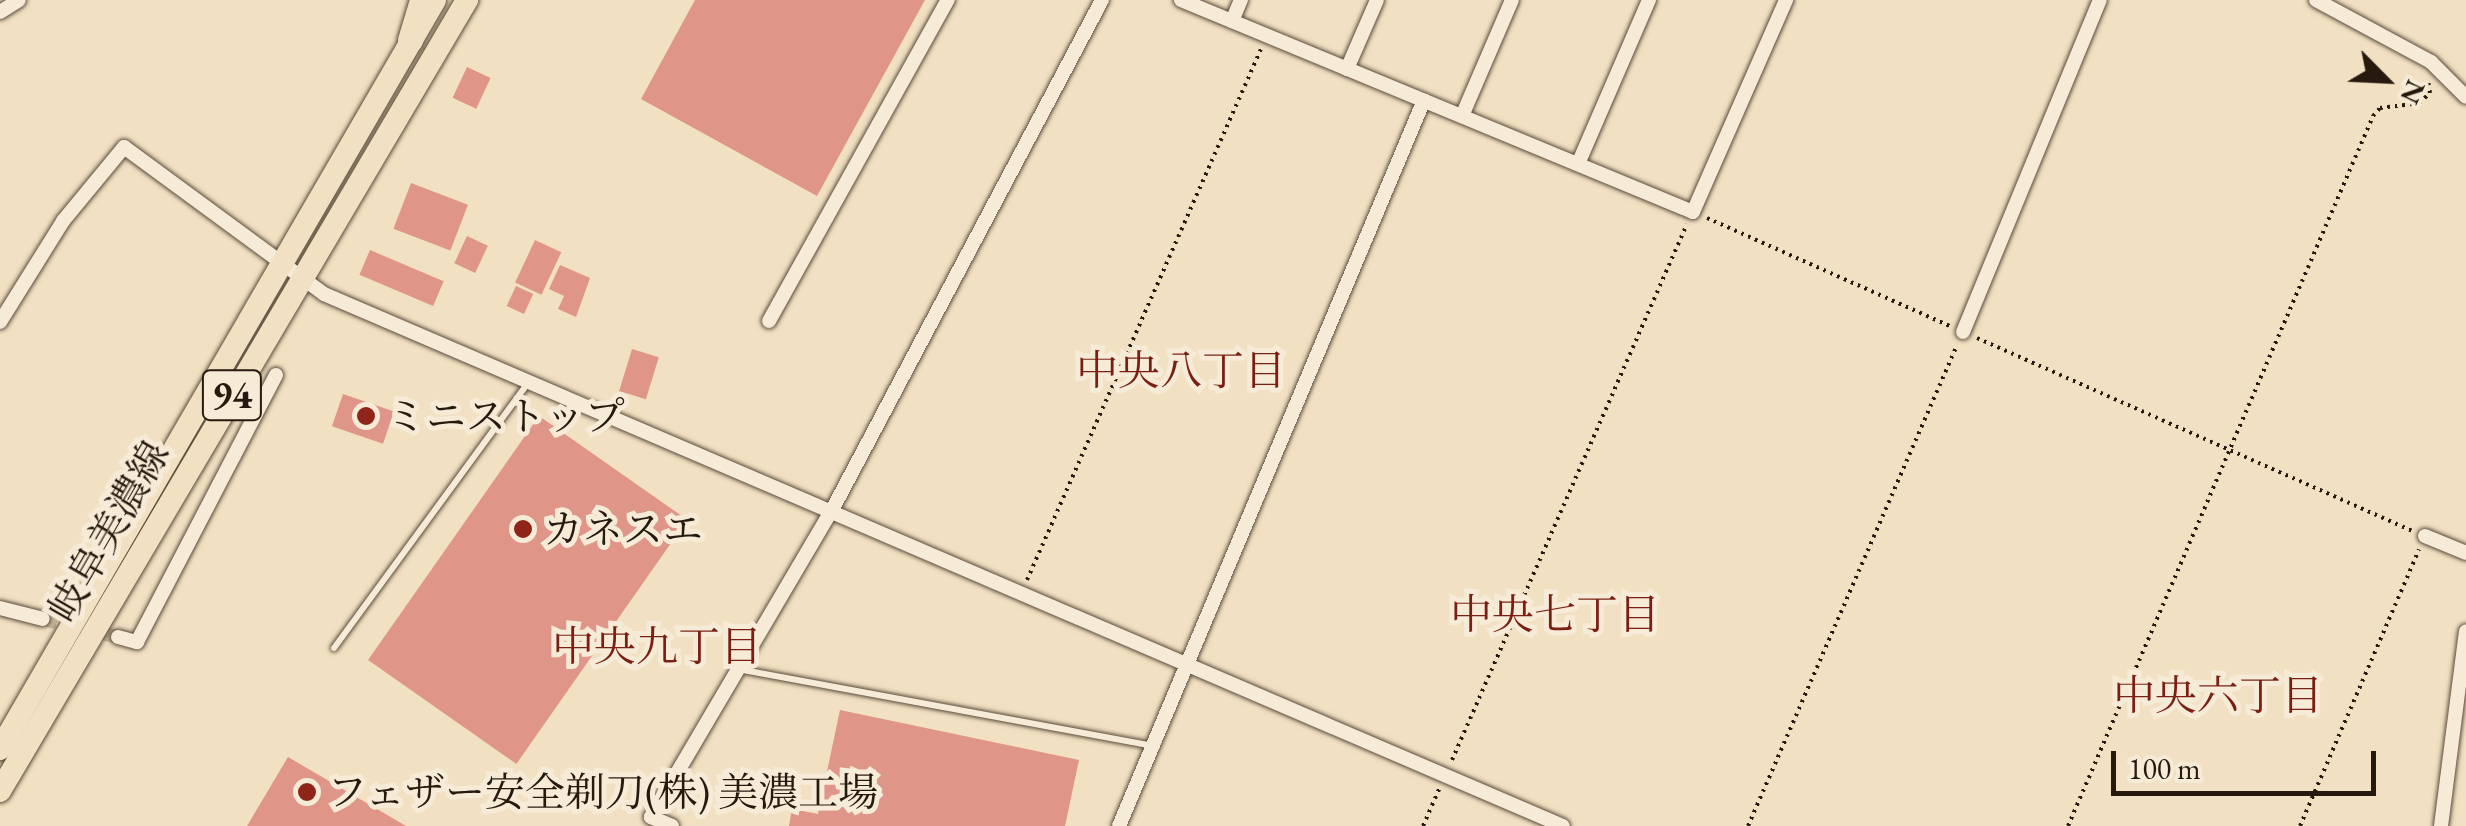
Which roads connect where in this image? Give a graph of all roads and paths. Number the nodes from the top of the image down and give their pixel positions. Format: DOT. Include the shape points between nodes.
graph roads {
  1 [pos="19,0"];
  2 [pos="422,0"];
  3 [pos="435,0"];
  4 [pos="467,0"];
  5 [pos="948,0"];
  6 [pos="1102,0"];
  7 [pos="1182,0"];
  8 [pos="1241,0"];
  9 [pos="1377,0"];
  10 [pos="1512,0"];
  11 [pos="1649,0"];
  12 [pos="1786,0"];
  13 [pos="2100,0"];
  14 [pos="2316,0"];
  15 [pos="0,12"];
  16 [pos="1232,21"];
  17 [pos="1267,36"];
  18 [pos="410,40"];
  19 [pos="2431,62"];
  20 [pos="1348,69"];
  21 [pos="2466,96"];
  22 [pos="1424,100"];
  23 [pos="1462,116"];
  24 [pos="1578,164"];
  25 [pos="1692,212"];
  26 [pos="278,266"];
  27 [pos="300,280"];
  28 [pos="0,322"];
  29 [pos="769,322"];
  30 [pos="1963,332"];
  31 [pos="276,375"];
  32 [pos="528,382"];
  33 [pos="2228,452"];
  34 [pos="831,512"];
  35 [pos="2425,536"];
  36 [pos="2466,553"];
  37 [pos="1020,595"];
  38 [pos="0,608"];
  39 [pos="43,618"];
  40 [pos="2466,632"];
  41 [pos="118,638"];
  42 [pos="334,648"];
  43 [pos="1189,664"];
  44 [pos="738,669"];
  45 [pos="1154,747"];
  46 [pos="0,749"];
  47 [pos="1445,775"];
  48 [pos="0,791"];
  49 [pos="649,822"];
  50 [pos="672,826"];
  51 [pos="1120,826"];
  52 [pos="1423,826"];
  53 [pos="1562,826"];
  54 [pos="1748,826"];
  55 [pos="2068,826"];
  56 [pos="2300,826"];
  57 [pos="2442,826"];
  1 -- 15 [label="street"];
  2 -- 18 [label="highway"];
  3 -- 18 [label="main road, 岐阜美濃線 / 94"];
  4 -- 27 [label="main road, 岐阜美濃線 / 94"];
  5 -- 29 [label="street"];
  6 -- 34 [label="street"];
  7 -- 16 [label="street"];
  8 -- 16 [label="street"];
  9 -- 20 [label="street"];
  10 -- 23 [label="street"];
  11 -- 24 [label="street"];
  12 -- 25 [label="street"];
  13 -- 30 [label="street"];
  14 -- 19 [label="street"];
  16 -- 17 [label="street"];
  17 -- 20 [label="street"];
  17 -- 37 [label="path"];
  18 -- 26 [label="main road, 岐阜美濃線 / 94"];
  19 -- 21 [label="street"];
  19 -- 33 [label="path" via="2430,93 2419,103 2380,108 2373,116"];
  20 -- 22 [label="street"];
  22 -- 23 [label="street"];
  22 -- 43 [label="street"];
  23 -- 24 [label="street"];
  24 -- 25 [label="street"];
  25 -- 30 [label="path"];
  25 -- 47 [label="path"];
  26 -- 27 [label="street"];
  26 -- 28 [label="street" via="124,147 63,221"];
  26 -- 46 [label="main road, 岐阜美濃線 / 94"];
  27 -- 32 [label="street"];
  27 -- 48 [label="main road, 岐阜美濃線 / 94"];
  30 -- 33 [label="path"];
  30 -- 54 [label="path"];
  31 -- 41 [label="street" via="137,642"];
  32 -- 34 [label="street"];
  32 -- 42 [label="lane"];
  33 -- 35 [label="path"];
  33 -- 55 [label="path"];
  34 -- 37 [label="street"];
  34 -- 44 [label="street"];
  35 -- 36 [label="street"];
  35 -- 56 [label="path"];
  37 -- 43 [label="street"];
  38 -- 39 [label="street"];
  40 -- 57 [label="street"];
  43 -- 45 [label="street"];
  43 -- 47 [label="street"];
  44 -- 45 [label="lane"];
  44 -- 49 [label="street"];
  45 -- 51 [label="street"];
  47 -- 52 [label="path"];
  47 -- 53 [label="street"];
  49 -- 50 [label="street"];
}
